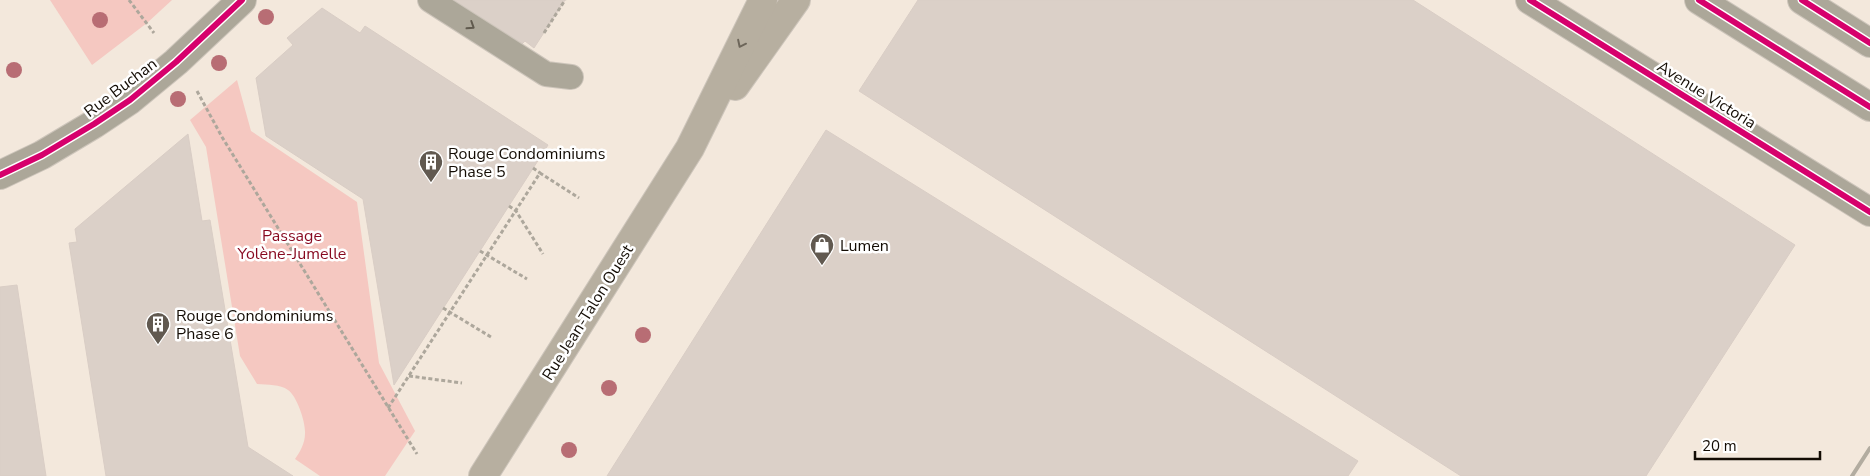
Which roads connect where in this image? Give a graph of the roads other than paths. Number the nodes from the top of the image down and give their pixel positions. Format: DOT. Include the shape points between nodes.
graph roads {
  1 [pos="242,0"];
  2 [pos="430,0"];
  3 [pos="762,0"];
  4 [pos="796,0"];
  5 [pos="1530,0"];
  6 [pos="1699,0"];
  7 [pos="1802,0"];
  8 [pos="1870,43"];
  9 [pos="571,77"];
  10 [pos="1870,107"];
  11 [pos="690,148"];
  12 [pos="0,175"];
  13 [pos="1870,212"];
  14 [pos="483,476"];
  1 -- 12 [label="street, Rue Buchan" via="130,100 49,151"];
  2 -- 9 [label="lane, one-way" via="546,74"];
  3 -- 11 [label="main road, Rue Jean-Talon Ouest, one-way"];
  4 -- 11 [label="main road, Rue Jean-Talon Ouest"];
  5 -- 13 [label="street, Avenue Victoria"];
  6 -- 10 [label="street"];
  7 -- 8 [label="street"];
  11 -- 14 [label="main road, Rue Jean-Talon Ouest"];
}
